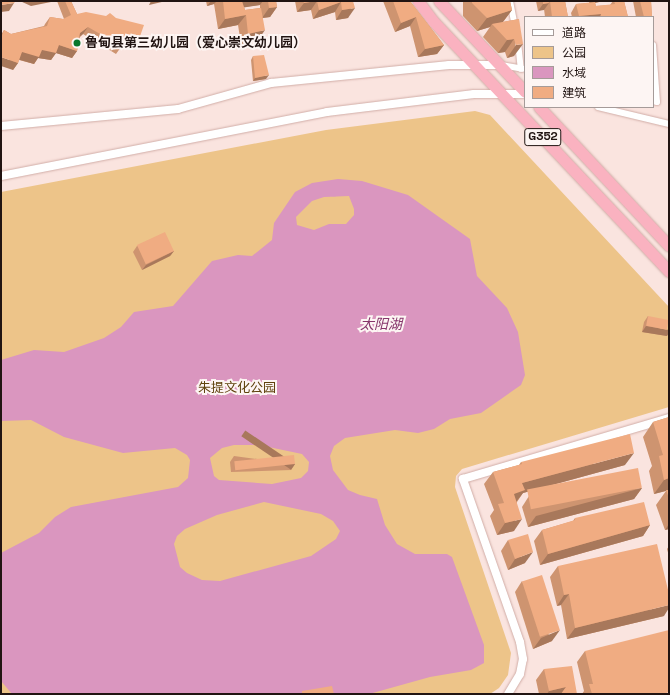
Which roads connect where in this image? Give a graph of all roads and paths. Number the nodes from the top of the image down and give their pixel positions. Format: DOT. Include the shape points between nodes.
graph roads {
  1 [pos="418,1"];
  2 [pos="439,1"];
  3 [pos="510,1"];
  4 [pos="654,59"];
  5 [pos="476,65"];
  6 [pos="500,65"];
  7 [pos="523,69"];
  8 [pos="524,92"];
  9 [pos="524,93"];
  10 [pos="503,94"];
  11 [pos="654,100"];
  12 [pos="540,108"];
  13 [pos="602,108"];
  14 [pos="669,124"];
  15 [pos="1,126"];
  16 [pos="1,176"];
  17 [pos="669,246"];
  18 [pos="669,271"];
  19 [pos="669,418"];
  20 [pos="508,694"];
  1 -- 5 [label="highway, G352"];
  2 -- 6 [label="highway"];
  3 -- 7 [label="street"];
  4 -- 11 [label="street" via="657,102"];
  5 -- 6 [label="main road"];
  5 -- 10 [label="highway, G352"];
  5 -- 15 [label="main road" via="449,65 272,83 178,109"];
  6 -- 7 [label="street"];
  6 -- 8 [label="highway"];
  9 -- 10 [label="main road"];
  10 -- 16 [label="main road" via="474,94 327,112"];
  10 -- 18 [label="highway, G352"];
  12 -- 17 [label="highway, G352"];
  13 -- 14 [label="street"];
  19 -- 20 [label="main road" via="463,479 522,653 520,674"];
}
